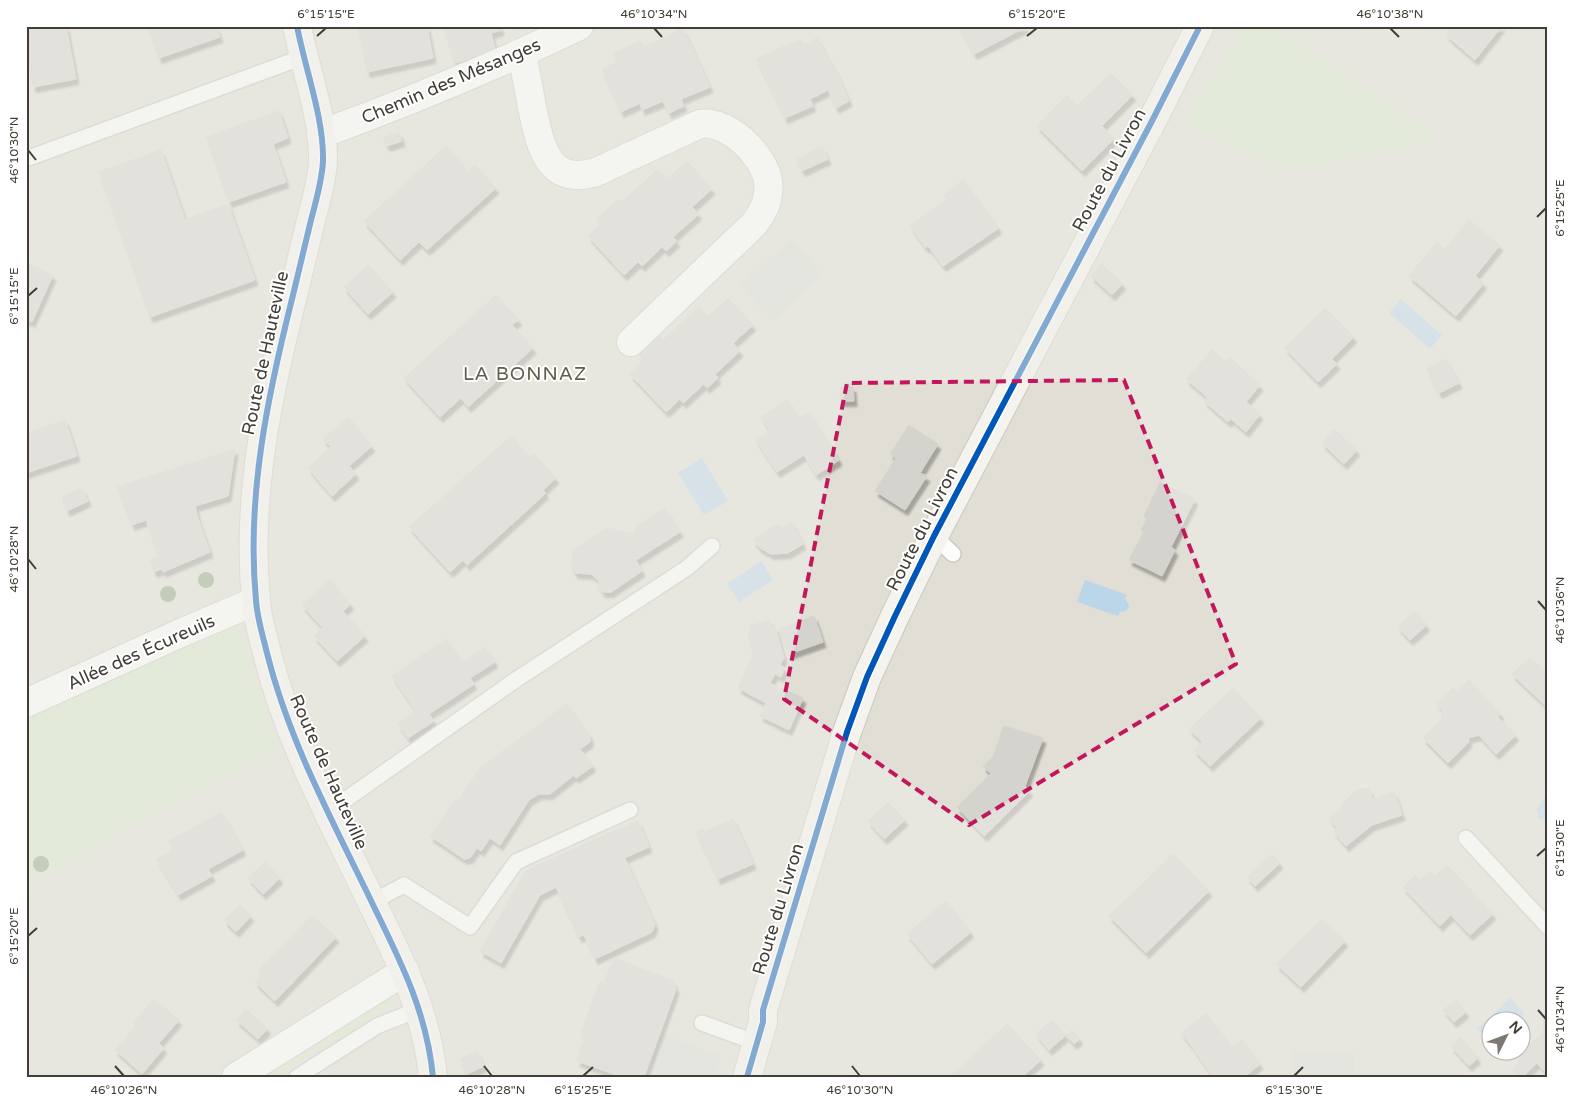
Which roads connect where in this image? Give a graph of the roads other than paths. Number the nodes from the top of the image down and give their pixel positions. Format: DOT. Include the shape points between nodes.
graph roads {
  1 [pos="297,26"];
  2 [pos="579,26"];
  3 [pos="1200,26"];
  4 [pos="522,53"];
  5 [pos="303,57"];
  6 [pos="322,134"];
  7 [pos="26,159"];
  8 [pos="631,342"];
  9 [pos="712,546"];
  10 [pos="256,601"];
  11 [pos="26,704"];
  12 [pos="630,810"];
  13 [pos="328,812"];
  14 [pos="1466,838"];
  15 [pos="372,902"];
  16 [pos="1548,927"];
  17 [pos="405,971"];
  18 [pos="420,1009"];
  19 [pos="702,1023"];
  20 [pos="757,1042"];
  21 [pos="236,1077"];
  22 [pos="297,1077"];
  23 [pos="432,1077"];
  24 [pos="747,1077"];
  1 -- 5 [label="street, Route de Hauteville"];
  2 -- 4 [label="street, Chemin des Mésanges"];
  3 -- 20 [label="street, Route du Livron" via="944,545 883,642 867,677 847,732 763,1010"];
  4 -- 6 [label="street, Chemin des Mésanges"];
  4 -- 8 [label="street" via="540,143 549,161 563,172 580,176 596,172 709,122 742,140 765,172 767,201 754,224"];
  5 -- 6 [label="street, Route de Hauteville"];
  5 -- 7 [label="lane"];
  6 -- 10 [label="street, Route de Hauteville" via="323,163 317,199 286,321 260,444 254,520"];
  9 -- 13 [label="lane" via="687,568 517,679"];
  10 -- 11 [label="street, Allée des Écureuils"];
  10 -- 13 [label="street, Route de Hauteville" via="272,671 291,731"];
  12 -- 15 [label="lane" via="516,862 470,927 404,885"];
  13 -- 15 [label="street, Route de Hauteville"];
  14 -- 16 [label="lane"];
  15 -- 17 [label="street, Route de Hauteville"];
  17 -- 18 [label="street, Route de Hauteville"];
  17 -- 21 [label="street"];
  18 -- 22 [label="lane" via="377,1026"];
  18 -- 23 [label="street, Route de Hauteville"];
  19 -- 20 [label="lane"];
  20 -- 24 [label="street, Route du Livron"];
}
